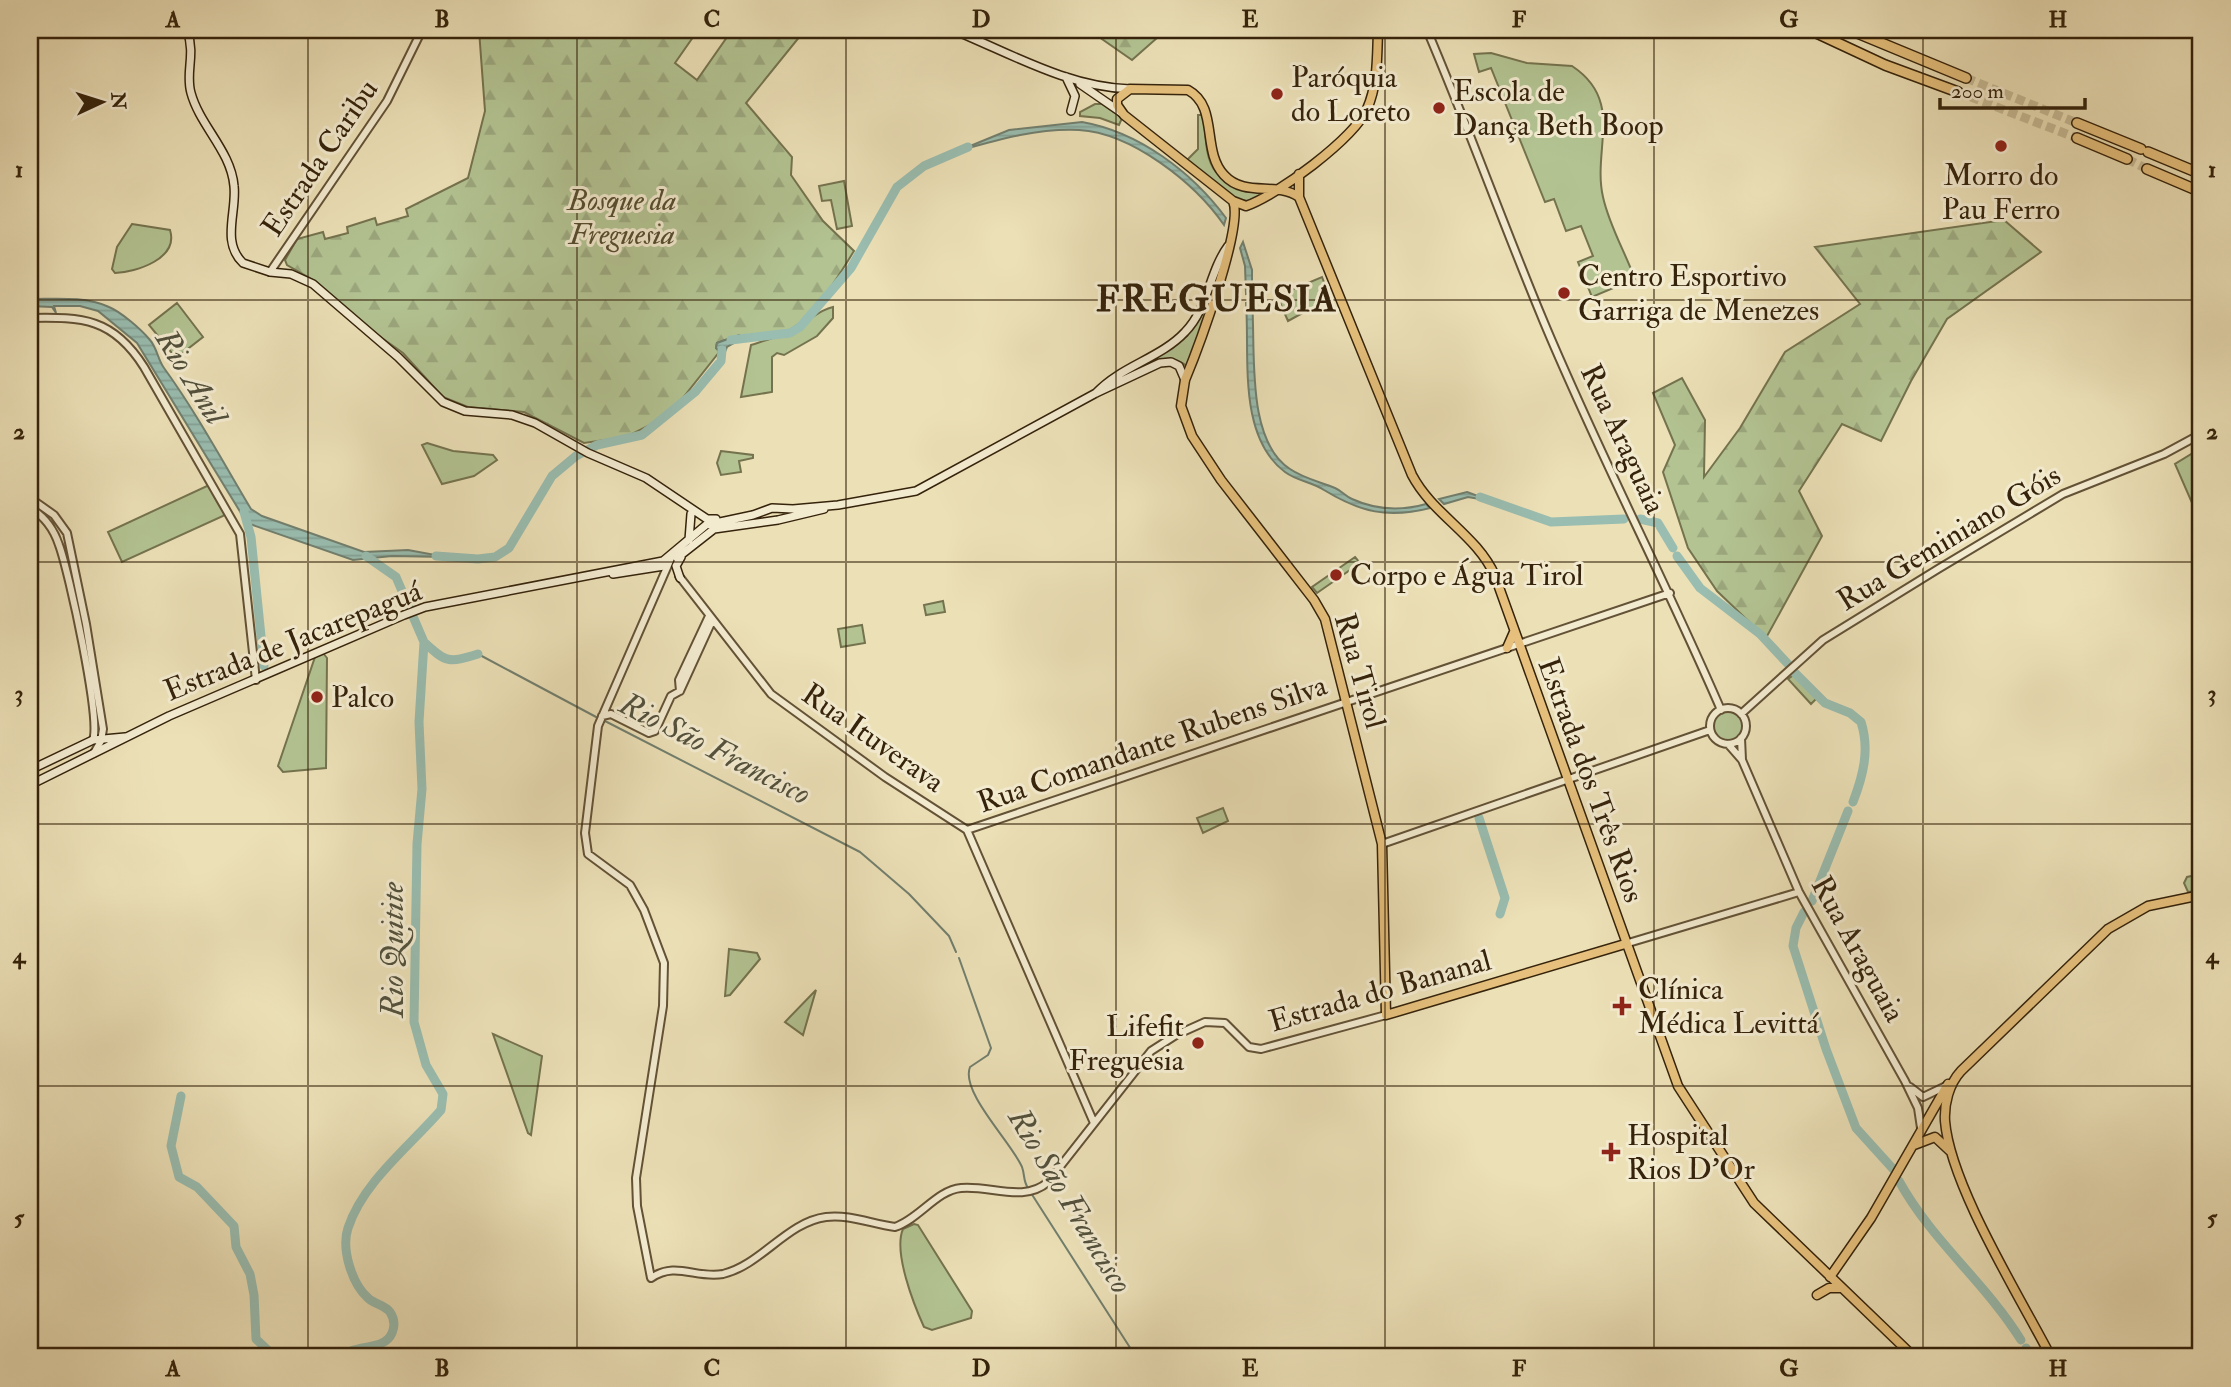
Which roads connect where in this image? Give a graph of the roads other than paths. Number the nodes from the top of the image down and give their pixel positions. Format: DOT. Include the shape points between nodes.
graph roads {
  1 [pos="187,30"];
  2 [pos="422,30"];
  3 [pos="953,30"];
  4 [pos="1378,30"];
  5 [pos="1427,30"];
  6 [pos="1810,30"];
  7 [pos="1850,30"];
  8 [pos="1070,78"];
  9 [pos="1966,78"];
  10 [pos="1130,89"];
  11 [pos="1958,92"];
  12 [pos="1071,111"];
  13 [pos="1124,115"];
  14 [pos="2077,123"];
  15 [pos="2077,138"];
  16 [pos="2127,159"];
  17 [pos="2147,169"];
  18 [pos="1299,174"];
  19 [pos="2201,174"];
  20 [pos="1281,188"];
  21 [pos="2201,192"];
  22 [pos="1299,197"];
  23 [pos="1233,201"];
  24 [pos="1228,246"];
  25 [pos="270,272"];
  26 [pos="30,318"];
  27 [pos="1185,380"];
  28 [pos="1096,393"];
  29 [pos="2201,434"];
  30 [pos="30,498"];
  31 [pos="838,505"];
  32 [pos="685,506"];
  33 [pos="30,508"];
  34 [pos="776,508"];
  35 [pos="691,513"];
  36 [pos="724,520"];
  37 [pos="754,523"];
  38 [pos="706,525"];
  39 [pos="718,528"];
  40 [pos="689,541"];
  41 [pos="688,550"];
  42 [pos="668,560"];
  43 [pos="650,569"];
  44 [pos="606,574"];
  45 [pos="680,578"];
  46 [pos="662,583"];
  47 [pos="1670,593"];
  48 [pos="711,619"];
  49 [pos="1514,631"];
  50 [pos="1518,644"];
  51 [pos="1507,648"];
  52 [pos="256,680"];
  53 [pos="608,702"];
  54 [pos="1347,703"];
  55 [pos="1721,710"];
  56 [pos="611,714"];
  57 [pos="1741,714"];
  58 [pos="601,718"];
  59 [pos="1710,730"];
  60 [pos="102,738"];
  61 [pos="126,738"];
  62 [pos="1741,738"];
  63 [pos="93,740"];
  64 [pos="1728,744"];
  65 [pos="94,754"];
  66 [pos="1742,760"];
  67 [pos="30,770"];
  68 [pos="1567,780"];
  69 [pos="30,785"];
  70 [pos="967,830"];
  71 [pos="1382,844"];
  72 [pos="1799,892"];
  73 [pos="2201,895"];
  74 [pos="1621,931"];
  75 [pos="1642,938"];
  76 [pos="1625,943"];
  77 [pos="1384,1009"];
  78 [pos="1405,1010"];
  79 [pos="1958,1075"];
  80 [pos="1905,1081"];
  81 [pos="1947,1085"];
  82 [pos="1094,1123"];
  83 [pos="1921,1128"];
  84 [pos="1914,1145"];
  85 [pos="1951,1153"];
  86 [pos="1814,1261"];
  87 [pos="1839,1267"];
  88 [pos="1830,1277"];
  89 [pos="1842,1289"];
  90 [pos="1817,1295"];
  91 [pos="1914,1357"];
  92 [pos="2051,1357"];
  1 -- 25 [label="main road" via="193,48 191,93 234,182 233,250 243,263"];
  2 -- 25 [label="street, Estrada Caribu" via="387,101"];
  3 -- 8 [label="main road"];
  4 -- 18 [label="main road" via="1375,83 1366,113"];
  5 -- 47 [label="street, Rua Araguaia" via="1542,318 1608,470"];
  6 -- 11 [label="highway"];
  7 -- 9 [label="highway"];
  8 -- 10 [label="main road"];
  8 -- 12 [label="main road" via="1076,100"];
  8 -- 13 [label="main road"];
  10 -- 13 [label="main road" via="1117,99"];
  10 -- 20 [label="main road" via="1184,89 1197,94 1206,110 1213,160 1225,176 1248,188"];
  13 -- 23 [label="main road"];
  14 -- 19 [label="highway"];
  15 -- 16 [label="highway"];
  17 -- 21 [label="highway"];
  18 -- 20 [label="main road"];
  18 -- 22 [label="main road, Estrada dos Três Rios"];
  20 -- 22 [label="main road"];
  20 -- 23 [label="main road" via="1246,206"];
  22 -- 49 [label="main road, Estrada dos Três Rios" via="1412,475 1489,562"];
  23 -- 24 [label="main road, Estrada de Jacarepaguá" via="1236,217"];
  24 -- 27 [label="main road, Estrada de Jacarepaguá"];
  24 -- 28 [label="main road, Estrada de Jacarepaguá" via="1186,331"];
  25 -- 32 [label="main road" via="291,274 313,284 443,402 465,411 522,418 646,478"];
  26 -- 52 [label="street" via="97,323 126,342 144,367 240,534"];
  27 -- 28 [label="main road, Estrada de Jacarepaguá" via="1179,366 1163,362"];
  27 -- 54 [label="main road, Rua Tirol" via="1181,406 1189,430 1321,611"];
  28 -- 31 [label="main road, Estrada de Jacarepaguá" via="916,491"];
  29 -- 57 [label="street, Rua Geminiano Góis" via="2164,454 2063,494 1938,569 1823,640"];
  30 -- 60 [label="street" via="54,515 66,533 86,624"];
  31 -- 34 [label="main road, Estrada de Jacarepaguá"];
  31 -- 37 [label="main road, Estrada de Jacarepaguá"];
  32 -- 35 [label="main road"];
  32 -- 36 [label="main road" via="707,519"];
  33 -- 63 [label="street" via="48,524 59,545 85,659 96,723"];
  34 -- 36 [label="main road, Estrada de Jacarepaguá"];
  34 -- 37 [label="main road" via="775,517"];
  35 -- 38 [label="main road"];
  35 -- 40 [label="main road"];
  36 -- 38 [label="main road, Estrada de Jacarepaguá"];
  37 -- 39 [label="main road, Estrada de Jacarepaguá"];
  38 -- 39 [label="main road"];
  38 -- 40 [label="main road, Estrada de Jacarepaguá"];
  39 -- 41 [label="main road, Estrada de Jacarepaguá"];
  40 -- 42 [label="main road, Estrada de Jacarepaguá"];
  41 -- 42 [label="main road, Estrada de Jacarepaguá"];
  41 -- 45 [label="main road" via="677,564"];
  42 -- 43 [label="main road, Estrada de Jacarepaguá"];
  42 -- 44 [label="main road, Estrada de Jacarepaguá"];
  42 -- 45 [label="street, Rua Ituverava"];
  42 -- 46 [label="street"];
  43 -- 44 [label="main road, Estrada de Jacarepaguá"];
  43 -- 46 [label="street" via="661,572"];
  44 -- 52 [label="main road, Estrada de Jacarepaguá" via="417,610"];
  45 -- 46 [label="street"];
  45 -- 48 [label="street, Rua Ituverava"];
  46 -- 53 [label="street"];
  47 -- 50 [label="street, Rua Comandante Rubens Silva"];
  47 -- 55 [label="street, Rua Araguaia"];
  48 -- 56 [label="street" via="679,680 680,691 671,696 656,729 649,733"];
  48 -- 70 [label="street, Rua Ituverava" via="758,681 778,699"];
  49 -- 50 [label="main road, Estrada dos Três Rios"];
  49 -- 51 [label="main road"];
  50 -- 51 [label="street, Rua Comandante Rubens Silva"];
  50 -- 68 [label="main road, Estrada dos Três Rios"];
  51 -- 54 [label="street, Rua Comandante Rubens Silva"];
  52 -- 61 [label="main road, Estrada de Jacarepaguá"];
  53 -- 56 [label="street"];
  53 -- 58 [label="street"];
  54 -- 70 [label="street, Rua Comandante Rubens Silva"];
  54 -- 71 [label="main road, Rua Tirol"];
  55 -- 57 [label="street"];
  55 -- 59 [label="street" via="1712,718"];
  56 -- 58 [label="street"];
  57 -- 62 [label="street" via="1746,729"];
  58 -- 82 [label="street, Estrada do Bananal" via="587,803 586,847 594,860 634,891 659,944 665,971 636,1178 651,1278 672,1269 728,1272 818,1219 845,1217 895,1227 958,1188 1030,1191 1048,1182"];
  59 -- 64 [label="street" via="1717,741"];
  59 -- 68 [label="street"];
  60 -- 61 [label="main road, Estrada de Jacarepaguá"];
  60 -- 63 [label="main road, Estrada de Jacarepaguá"];
  60 -- 65 [label="street"];
  61 -- 65 [label="main road, Estrada de Jacarepaguá"];
  62 -- 64 [label="street"];
  62 -- 66 [label="street, Rua Araguaia"];
  63 -- 67 [label="main road, Estrada de Jacarepaguá"];
  64 -- 66 [label="street, Rua Araguaia"];
  65 -- 69 [label="main road, Estrada de Jacarepaguá"];
  66 -- 72 [label="street, Rua Araguaia"];
  68 -- 71 [label="street"];
  68 -- 74 [label="main road, Estrada dos Três Rios"];
  70 -- 82 [label="street"];
  71 -- 77 [label="main road, Rua Tirol"];
  72 -- 75 [label="street, Estrada do Bananal"];
  72 -- 80 [label="street, Rua Araguaia"];
  73 -- 79 [label="main road" via="2148,906 2108,929"];
  74 -- 75 [label="street"];
  74 -- 76 [label="main road, Estrada dos Três Rios"];
  75 -- 76 [label="street, Estrada do Bananal"];
  76 -- 78 [label="main road, Estrada do Bananal"];
  76 -- 86 [label="main road, Estrada dos Três Rios" via="1678,1086 1744,1190"];
  77 -- 78 [label="main road, Estrada do Bananal"];
  77 -- 78 [label="main road"];
  77 -- 82 [label="street, Estrada do Bananal" via="1261,1049 1244,1043 1225,1023 1205,1022 1151,1051"];
  79 -- 81 [label="main road"];
  79 -- 85 [label="main road" via="1945,1112"];
  80 -- 81 [label="street" via="1923,1097"];
  80 -- 83 [label="street, Rua Araguaia" via="1918,1108"];
  81 -- 83 [label="main road"];
  83 -- 84 [label="main road"];
  84 -- 85 [label="main road" via="1935,1137"];
  84 -- 87 [label="main road"];
  85 -- 92 [label="main road" via="1976,1212"];
  86 -- 87 [label="main road" via="1828,1268"];
  86 -- 88 [label="main road, Estrada dos Três Rios"];
  87 -- 88 [label="main road"];
  87 -- 89 [label="main road"];
  88 -- 89 [label="main road, Estrada dos Três Rios"];
  89 -- 90 [label="main road" via="1829,1288"];
  89 -- 91 [label="main road, Estrada dos Três Rios"];
}
